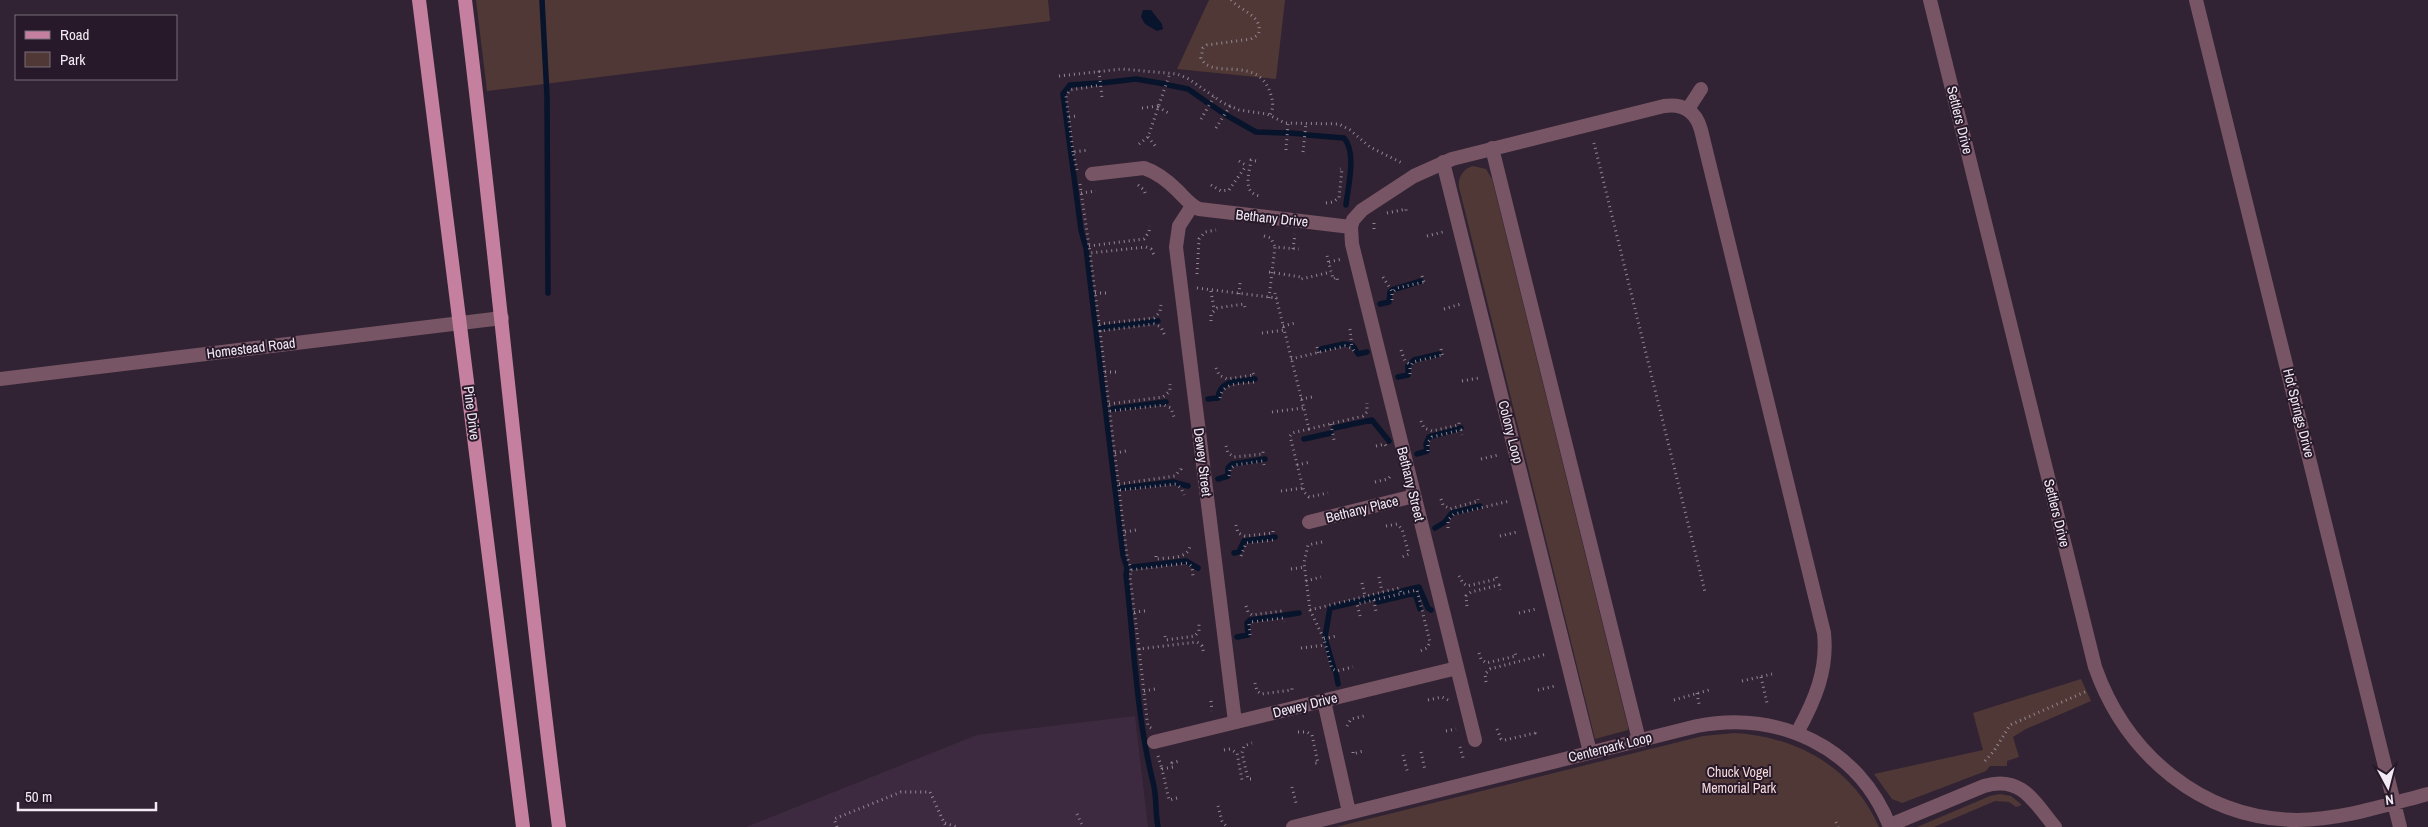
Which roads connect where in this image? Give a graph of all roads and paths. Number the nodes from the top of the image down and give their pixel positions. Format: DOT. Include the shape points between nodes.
graph roads {
  1 [pos="420,0"];
  2 [pos="464,0"];
  3 [pos="1231,0"];
  4 [pos="1930,0"];
  5 [pos="2196,0"];
  6 [pos="1099,71"];
  7 [pos="1170,73"];
  8 [pos="1059,76"];
  9 [pos="1101,85"];
  10 [pos="1701,89"];
  11 [pos="1214,96"];
  12 [pos="1102,97"];
  13 [pos="1230,106"];
  14 [pos="1159,107"];
  15 [pos="1142,108"];
  16 [pos="1688,109"];
  17 [pos="1170,114"];
  18 [pos="1270,115"];
  19 [pos="1076,116"];
  20 [pos="1069,117"];
  21 [pos="1201,119"];
  22 [pos="1288,123"];
  23 [pos="1306,123"];
  24 [pos="1216,128"];
  25 [pos="1148,137"];
  26 [pos="1594,143"];
  27 [pos="1139,144"];
  28 [pos="1156,147"];
  29 [pos="1492,148"];
  30 [pos="1089,150"];
  31 [pos="1286,150"];
  32 [pos="1073,152"];
  33 [pos="1303,152"];
  34 [pos="1239,161"];
  35 [pos="1256,161"];
  36 [pos="1443,162"];
  37 [pos="1404,164"];
  38 [pos="1248,167"];
  39 [pos="1340,169"];
  40 [pos="1092,174"];
  41 [pos="1136,185"];
  42 [pos="1211,185"];
  43 [pos="1146,196"];
  44 [pos="1260,196"];
  45 [pos="1326,203"];
  46 [pos="1192,206"];
  47 [pos="1406,212"];
  48 [pos="1150,226"];
  49 [pos="1351,227"];
  50 [pos="1374,229"];
  51 [pos="1216,230"];
  52 [pos="1295,231"];
  53 [pos="1444,232"];
  54 [pos="1264,236"];
  55 [pos="1427,236"];
  56 [pos="1089,246"];
  57 [pos="1275,247"];
  58 [pos="1293,248"];
  59 [pos="1299,249"];
  60 [pos="1090,253"];
  61 [pos="1327,256"];
  62 [pos="1155,257"];
  63 [pos="1345,258"];
  64 [pos="1329,262"];
  65 [pos="1197,264"];
  66 [pos="1204,265"];
  67 [pos="1271,272"];
  68 [pos="1331,272"];
  69 [pos="1422,276"];
  70 [pos="1197,277"];
  71 [pos="1383,277"];
  72 [pos="1338,282"];
  73 [pos="1240,283"];
  74 [pos="1196,285"];
  75 [pos="1212,291"];
  76 [pos="1095,293"];
  77 [pos="1106,293"];
  78 [pos="1276,293"];
  79 [pos="1393,293"];
  80 [pos="1239,294"];
  81 [pos="1269,298"];
  82 [pos="1277,298"];
  83 [pos="1392,300"];
  84 [pos="1461,304"];
  85 [pos="1161,305"];
  86 [pos="1245,307"];
  87 [pos="1214,309"];
  88 [pos="1444,309"];
  89 [pos="502,318"];
  90 [pos="1211,320"];
  91 [pos="460,323"];
  92 [pos="1295,323"];
  93 [pos="1099,324"];
  94 [pos="1284,328"];
  95 [pos="1350,329"];
  96 [pos="1100,331"];
  97 [pos="1262,333"];
  98 [pos="1165,336"];
  99 [pos="1317,347"];
  100 [pos="1352,348"];
  101 [pos="1441,349"];
  102 [pos="1401,350"];
  103 [pos="1319,354"];
  104 [pos="1356,354"];
  105 [pos="1291,359"];
  106 [pos="1411,365"];
  107 [pos="1216,368"];
  108 [pos="1105,372"];
  109 [pos="1116,372"];
  110 [pos="1253,373"];
  111 [pos="1410,374"];
  112 [pos="1479,378"];
  113 [pos="0,379"];
  114 [pos="1462,381"];
  115 [pos="1170,384"];
  116 [pos="1254,386"];
  117 [pos="1312,397"];
  118 [pos="1220,398"];
  119 [pos="1301,400"];
  120 [pos="1367,403"];
  121 [pos="1108,404"];
  122 [pos="1303,408"];
  123 [pos="1110,411"];
  124 [pos="1272,412"];
  125 [pos="1174,417"];
  126 [pos="1421,422"];
  127 [pos="1459,422"];
  128 [pos="1334,423"];
  129 [pos="1309,430"];
  130 [pos="1462,435"];
  131 [pos="1334,440"];
  132 [pos="1226,446"];
  133 [pos="1376,446"];
  134 [pos="1126,451"];
  135 [pos="1263,451"];
  136 [pos="1428,451"];
  137 [pos="1115,453"];
  138 [pos="1387,453"];
  139 [pos="1498,455"];
  140 [pos="1481,459"];
  141 [pos="1311,462"];
  142 [pos="1180,464"];
  143 [pos="1264,465"];
  144 [pos="1297,465"];
  145 [pos="1392,471"];
  146 [pos="1229,476"];
  147 [pos="1375,482"];
  148 [pos="1119,484"];
  149 [pos="1303,488"];
  150 [pos="1120,490"];
  151 [pos="1281,490"];
  152 [pos="1328,493"];
  153 [pos="1184,495"];
  154 [pos="1414,496"];
  155 [pos="1441,499"];
  156 [pos="1478,499"];
  157 [pos="1510,501"];
  158 [pos="1479,508"];
  159 [pos="1480,512"];
  160 [pos="1309,522"];
  161 [pos="1236,525"];
  162 [pos="1386,526"];
  163 [pos="1448,528"];
  164 [pos="1136,530"];
  165 [pos="1273,530"];
  166 [pos="1125,532"];
  167 [pos="1517,532"];
  168 [pos="1500,536"];
  169 [pos="1322,542"];
  170 [pos="1274,543"];
  171 [pos="1190,544"];
  172 [pos="1156,556"];
  173 [pos="1241,556"];
  174 [pos="1402,557"];
  175 [pos="1305,567"];
  176 [pos="1291,569"];
  177 [pos="1131,570"];
  178 [pos="1193,576"];
  179 [pos="1459,576"];
  180 [pos="1496,576"];
  181 [pos="1321,577"];
  182 [pos="1379,577"];
  183 [pos="1306,581"];
  184 [pos="1362,582"];
  185 [pos="1500,590"];
  186 [pos="1382,592"];
  187 [pos="1705,592"];
  188 [pos="1400,593"];
  189 [pos="1365,596"];
  190 [pos="1374,600"];
  191 [pos="1246,606"];
  192 [pos="1467,606"];
  193 [pos="1282,609"];
  194 [pos="1536,609"];
  195 [pos="1310,610"];
  196 [pos="1145,611"];
  197 [pos="1134,612"];
  198 [pos="1376,612"];
  199 [pos="1519,612"];
  200 [pos="1418,615"];
  201 [pos="1424,615"];
  202 [pos="1360,616"];
  203 [pos="1284,622"];
  204 [pos="1199,623"];
  205 [pos="1250,635"];
  206 [pos="1165,636"];
  207 [pos="1336,636"];
  208 [pos="1324,639"];
  209 [pos="1326,645"];
  210 [pos="1300,648"];
  211 [pos="1139,649"];
  212 [pos="1418,652"];
  213 [pos="1479,653"];
  214 [pos="1515,653"];
  215 [pos="1204,654"];
  216 [pos="1547,654"];
  217 [pos="1353,667"];
  218 [pos="1457,668"];
  219 [pos="1337,671"];
  220 [pos="1772,674"];
  221 [pos="1761,677"];
  222 [pos="1338,678"];
  223 [pos="1742,681"];
  224 [pos="1486,682"];
  225 [pos="1256,683"];
  226 [pos="1555,686"];
  227 [pos="1292,688"];
  228 [pos="1156,689"];
  229 [pos="1144,690"];
  230 [pos="1538,690"];
  231 [pos="1709,690"];
  232 [pos="2087,691"];
  233 [pos="1696,693"];
  234 [pos="1428,700"];
  235 [pos="1674,700"];
  236 [pos="1324,701"];
  237 [pos="1449,703"];
  238 [pos="1767,703"];
  239 [pos="1699,704"];
  240 [pos="1364,716"];
  241 [pos="1454,720"];
  242 [pos="1235,722"];
  243 [pos="1148,724"];
  244 [pos="1347,727"];
  245 [pos="1456,729"];
  246 [pos="1498,730"];
  247 [pos="1534,730"];
  248 [pos="1446,731"];
  249 [pos="1298,732"];
  250 [pos="1798,733"];
  251 [pos="1458,737"];
  252 [pos="1475,740"];
  253 [pos="1639,740"];
  254 [pos="1252,743"];
  255 [pos="1351,745"];
  256 [pos="1460,745"];
  257 [pos="1156,748"];
  258 [pos="1224,750"];
  259 [pos="1363,752"];
  260 [pos="1420,752"];
  261 [pos="1590,752"];
  262 [pos="1403,755"];
  263 [pos="1178,761"];
  264 [pos="1464,761"];
  265 [pos="1985,761"];
  266 [pos="1316,764"];
  267 [pos="1162,770"];
  268 [pos="1425,770"];
  269 [pos="1408,774"];
  270 [pos="1251,779"];
  271 [pos="1242,780"];
  272 [pos="1292,787"];
  273 [pos="2428,794"];
  274 [pos="1177,798"];
  275 [pos="2394,802"];
  276 [pos="1296,803"];
  277 [pos="1218,806"];
  278 [pos="1349,812"];
  279 [pos="1077,814"];
  280 [pos="1836,822"];
  281 [pos="962,824"];
  282 [pos="945,825"];
  283 [pos="1890,826"];
  284 [pos="523,827"];
  285 [pos="559,827"];
  286 [pos="837,827"];
  287 [pos="957,827"];
  288 [pos="1083,827"];
  289 [pos="1227,827"];
  290 [pos="1293,827"];
  291 [pos="1838,827"];
  292 [pos="2055,827"];
  293 [pos="2400,827"];
  1 -- 91 [label="main road, Pine Drive"];
  2 -- 89 [label="main road"];
  3 -- 18 [label="path" via="1256,18 1258,35 1251,39 1208,45 1203,48 1201,58 1211,67 1241,69 1262,78 1272,96"];
  4 -- 275 [label="street, Settlers Drive" via="2092,658 2110,705 2137,745 2155,764 2194,793 2229,809 2265,817 2311,820"];
  5 -- 275 [label="street, Hot Springs Drive"];
  6 -- 7 [label="path" via="1128,69"];
  6 -- 8 [label="path"];
  6 -- 9 [label="path"];
  7 -- 11 [label="path" via="1186,78"];
  7 -- 14 [label="path"];
  9 -- 12 [label="path"];
  9 -- 20 [label="path" via="1070,90 1066,96"];
  10 -- 16 [label="street"];
  11 -- 13 [label="path"];
  11 -- 21 [label="path"];
  13 -- 18 [label="path"];
  13 -- 24 [label="path"];
  14 -- 15 [label="path"];
  14 -- 17 [label="path"];
  14 -- 25 [label="path"];
  16 -- 29 [label="street" via="1664,106"];
  16 -- 250 [label="street" via="1697,118 1701,130 1822,623 1825,656 1822,678"];
  18 -- 22 [label="path"];
  19 -- 20 [label="path"];
  20 -- 32 [label="path"];
  22 -- 23 [label="path"];
  22 -- 31 [label="path"];
  23 -- 33 [label="path"];
  23 -- 37 [label="path" via="1339,124 1370,147"];
  25 -- 27 [label="path"];
  25 -- 28 [label="path"];
  26 -- 187 [label="path"];
  29 -- 36 [label="street"];
  29 -- 253 [label="street"];
  30 -- 32 [label="path"];
  32 -- 56 [label="path"];
  34 -- 38 [label="path"];
  35 -- 38 [label="path" via="1251,160"];
  36 -- 49 [label="street" via="1414,176 1362,210"];
  36 -- 261 [label="street, Colony Loop"];
  38 -- 42 [label="path" via="1229,190 1221,191"];
  38 -- 44 [label="path" via="1248,189"];
  39 -- 45 [label="path" via="1339,198"];
  40 -- 46 [label="street" via="1136,168 1148,170 1176,189"];
  41 -- 43 [label="path" via="1143,188"];
  46 -- 49 [label="street, Bethany Drive" via="1209,211"];
  46 -- 242 [label="street, Dewey Street" via="1179,226 1176,247"];
  47 -- 50 [label="path" via="1406,209 1379,216 1373,223"];
  48 -- 56 [label="path" via="1144,239"];
  49 -- 154 [label="street, Bethany Street" via="1352,244"];
  51 -- 65 [label="path" via="1200,235"];
  52 -- 58 [label="path"];
  53 -- 55 [label="path"];
  54 -- 57 [label="path" via="1271,238"];
  56 -- 60 [label="path"];
  57 -- 58 [label="path"];
  57 -- 67 [label="path"];
  58 -- 59 [label="path"];
  60 -- 62 [label="path" via="1146,247"];
  60 -- 76 [label="path"];
  61 -- 64 [label="path"];
  63 -- 64 [label="path"];
  64 -- 68 [label="path"];
  65 -- 66 [label="path"];
  65 -- 70 [label="path"];
  67 -- 68 [label="path" via="1300,277 1302,281"];
  67 -- 81 [label="path"];
  68 -- 72 [label="path" via="1332,279 1337,278"];
  69 -- 79 [label="path" via="1424,284 1397,288"];
  71 -- 79 [label="path"];
  73 -- 80 [label="path"];
  74 -- 75 [label="path" via="1199,290"];
  75 -- 80 [label="path"];
  75 -- 87 [label="path"];
  76 -- 77 [label="path"];
  76 -- 93 [label="path"];
  78 -- 94 [label="path"];
  79 -- 83 [label="path"];
  80 -- 81 [label="path"];
  81 -- 82 [label="path"];
  84 -- 88 [label="path"];
  85 -- 93 [label="path" via="1155,317"];
  86 -- 87 [label="path" via="1244,304"];
  87 -- 90 [label="path"];
  89 -- 91 [label="street, Homestead Road"];
  89 -- 285 [label="main road" via="526,568"];
  91 -- 113 [label="street, Homestead Road"];
  91 -- 284 [label="main road, Pine Drive"];
  92 -- 94 [label="path"];
  93 -- 96 [label="path"];
  94 -- 97 [label="path"];
  94 -- 105 [label="path"];
  95 -- 100 [label="path"];
  96 -- 98 [label="path" via="1156,325"];
  96 -- 108 [label="path"];
  99 -- 103 [label="path"];
  100 -- 103 [label="path" via="1343,346"];
  100 -- 104 [label="path"];
  101 -- 106 [label="path" via="1443,356 1415,361"];
  102 -- 106 [label="path" via="1405,361"];
  103 -- 105 [label="path"];
  105 -- 119 [label="path"];
  106 -- 111 [label="path"];
  107 -- 110 [label="path" via="1226,379"];
  108 -- 109 [label="path"];
  108 -- 121 [label="path"];
  112 -- 114 [label="path"];
  115 -- 121 [label="path" via="1170,391 1165,396"];
  116 -- 118 [label="path" via="1254,382 1227,386 1222,389"];
  117 -- 119 [label="path"];
  119 -- 122 [label="path"];
  120 -- 128 [label="path" via="1365,416"];
  121 -- 123 [label="path"];
  122 -- 124 [label="path"];
  122 -- 129 [label="path"];
  123 -- 125 [label="path" via="1166,405"];
  123 -- 137 [label="path"];
  126 -- 127 [label="path" via="1430,431"];
  128 -- 129 [label="path"];
  128 -- 131 [label="path"];
  129 -- 144 [label="path" via="1290,436"];
  130 -- 136 [label="path" via="1460,430 1432,437"];
  132 -- 135 [label="path" via="1228,453 1236,458 1263,454"];
  133 -- 138 [label="path" via="1385,444"];
  134 -- 137 [label="path"];
  137 -- 148 [label="path"];
  139 -- 140 [label="path"];
  141 -- 144 [label="path"];
  142 -- 148 [label="path" via="1181,469 1175,476"];
  143 -- 146 [label="path" via="1263,461 1235,465"];
  144 -- 149 [label="path"];
  145 -- 147 [label="path" via="1390,477"];
  148 -- 150 [label="path"];
  149 -- 151 [label="path"];
  149 -- 152 [label="path" via="1309,497"];
  150 -- 153 [label="path" via="1176,484"];
  150 -- 166 [label="path"];
  154 -- 160 [label="street, Bethany Place"];
  154 -- 218 [label="street, Bethany Street"];
  155 -- 156 [label="path" via="1443,506 1450,509 1478,502"];
  157 -- 158 [label="path"];
  158 -- 159 [label="path"];
  158 -- 163 [label="path" via="1451,516"];
  161 -- 165 [label="path" via="1238,533 1245,536 1273,533"];
  162 -- 174 [label="path" via="1397,524 1402,529 1409,554"];
  164 -- 166 [label="path"];
  166 -- 177 [label="path"];
  167 -- 168 [label="path"];
  169 -- 175 [label="path" via="1308,545"];
  170 -- 173 [label="path" via="1273,540 1246,543"];
  171 -- 172 [label="path" via="1185,555 1156,559"];
  175 -- 176 [label="path"];
  175 -- 183 [label="path"];
  177 -- 178 [label="path" via="1188,563"];
  177 -- 197 [label="path"];
  179 -- 180 [label="path" via="1467,586 1497,580"];
  181 -- 183 [label="path"];
  182 -- 186 [label="path"];
  183 -- 195 [label="path"];
  184 -- 189 [label="path"];
  185 -- 192 [label="path" via="1498,585 1471,592 1466,596"];
  186 -- 188 [label="path" via="1400,588"];
  186 -- 189 [label="path"];
  189 -- 195 [label="path"];
  190 -- 198 [label="path"];
  190 -- 201 [label="path" via="1417,590"];
  190 -- 202 [label="path" via="1357,604"];
  191 -- 193 [label="path" via="1252,615"];
  194 -- 199 [label="path"];
  195 -- 208 [label="path"];
  196 -- 197 [label="path"];
  197 -- 211 [label="path"];
  200 -- 201 [label="path"];
  201 -- 212 [label="path" via="1430,644"];
  203 -- 205 [label="path" via="1283,618 1251,622 1248,624"];
  204 -- 206 [label="path" via="1195,636 1166,640"];
  207 -- 208 [label="path"];
  208 -- 209 [label="path"];
  209 -- 210 [label="path"];
  209 -- 219 [label="path" via="1332,669"];
  211 -- 215 [label="path" via="1197,642"];
  211 -- 229 [label="path"];
  213 -- 214 [label="path" via="1481,659 1488,663 1516,656"];
  216 -- 224 [label="path" via="1488,670"];
  217 -- 219 [label="path"];
  218 -- 236 [label="street, Dewey Drive"];
  218 -- 252 [label="street, Bethany Street"];
  219 -- 222 [label="path"];
  220 -- 221 [label="path"];
  221 -- 223 [label="path"];
  221 -- 238 [label="path"];
  225 -- 227 [label="path" via="1257,691 1262,694"];
  226 -- 230 [label="path"];
  228 -- 229 [label="path"];
  229 -- 243 [label="path"];
  231 -- 233 [label="path"];
  232 -- 265 [label="path" via="2010,725"];
  233 -- 235 [label="path"];
  233 -- 239 [label="path"];
  234 -- 237 [label="path" via="1444,697"];
  236 -- 242 [label="street, Dewey Drive"];
  236 -- 278 [label="street"];
  240 -- 244 [label="path" via="1350,720"];
  241 -- 245 [label="path"];
  242 -- 257 [label="street, Dewey Drive"];
  245 -- 248 [label="path"];
  245 -- 251 [label="path"];
  246 -- 247 [label="path" via="1501,739 1505,740 1535,734"];
  249 -- 266 [label="path" via="1312,735"];
  250 -- 253 [label="street, Centerpark Loop" via="1770,725 1727,722"];
  250 -- 283 [label="street, Centerpark Loop" via="1833,753 1856,772"];
  253 -- 261 [label="street, Centerpark Loop"];
  254 -- 270 [label="path" via="1244,746 1242,751 1248,779"];
  255 -- 259 [label="path" via="1353,754"];
  256 -- 264 [label="path"];
  257 -- 267 [label="path"];
  258 -- 271 [label="path" via="1236,753"];
  260 -- 268 [label="path"];
  261 -- 278 [label="street, Centerpark Loop"];
  262 -- 269 [label="path"];
  263 -- 267 [label="path"];
  267 -- 274 [label="path" via="1169,800"];
  272 -- 276 [label="path"];
  273 -- 275 [label="street, Settlers Drive"];
  275 -- 293 [label="street, Hot Springs Drive"];
  277 -- 289 [label="path"];
  278 -- 290 [label="street, Centerpark Loop"];
  279 -- 288 [label="path"];
  280 -- 291 [label="path"];
  281 -- 287 [label="path"];
  282 -- 286 [label="path" via="930,792 901,792 834,820"];
  282 -- 287 [label="path"];
  283 -- 292 [label="street" via="1981,787 2004,782 2023,790"];
}
